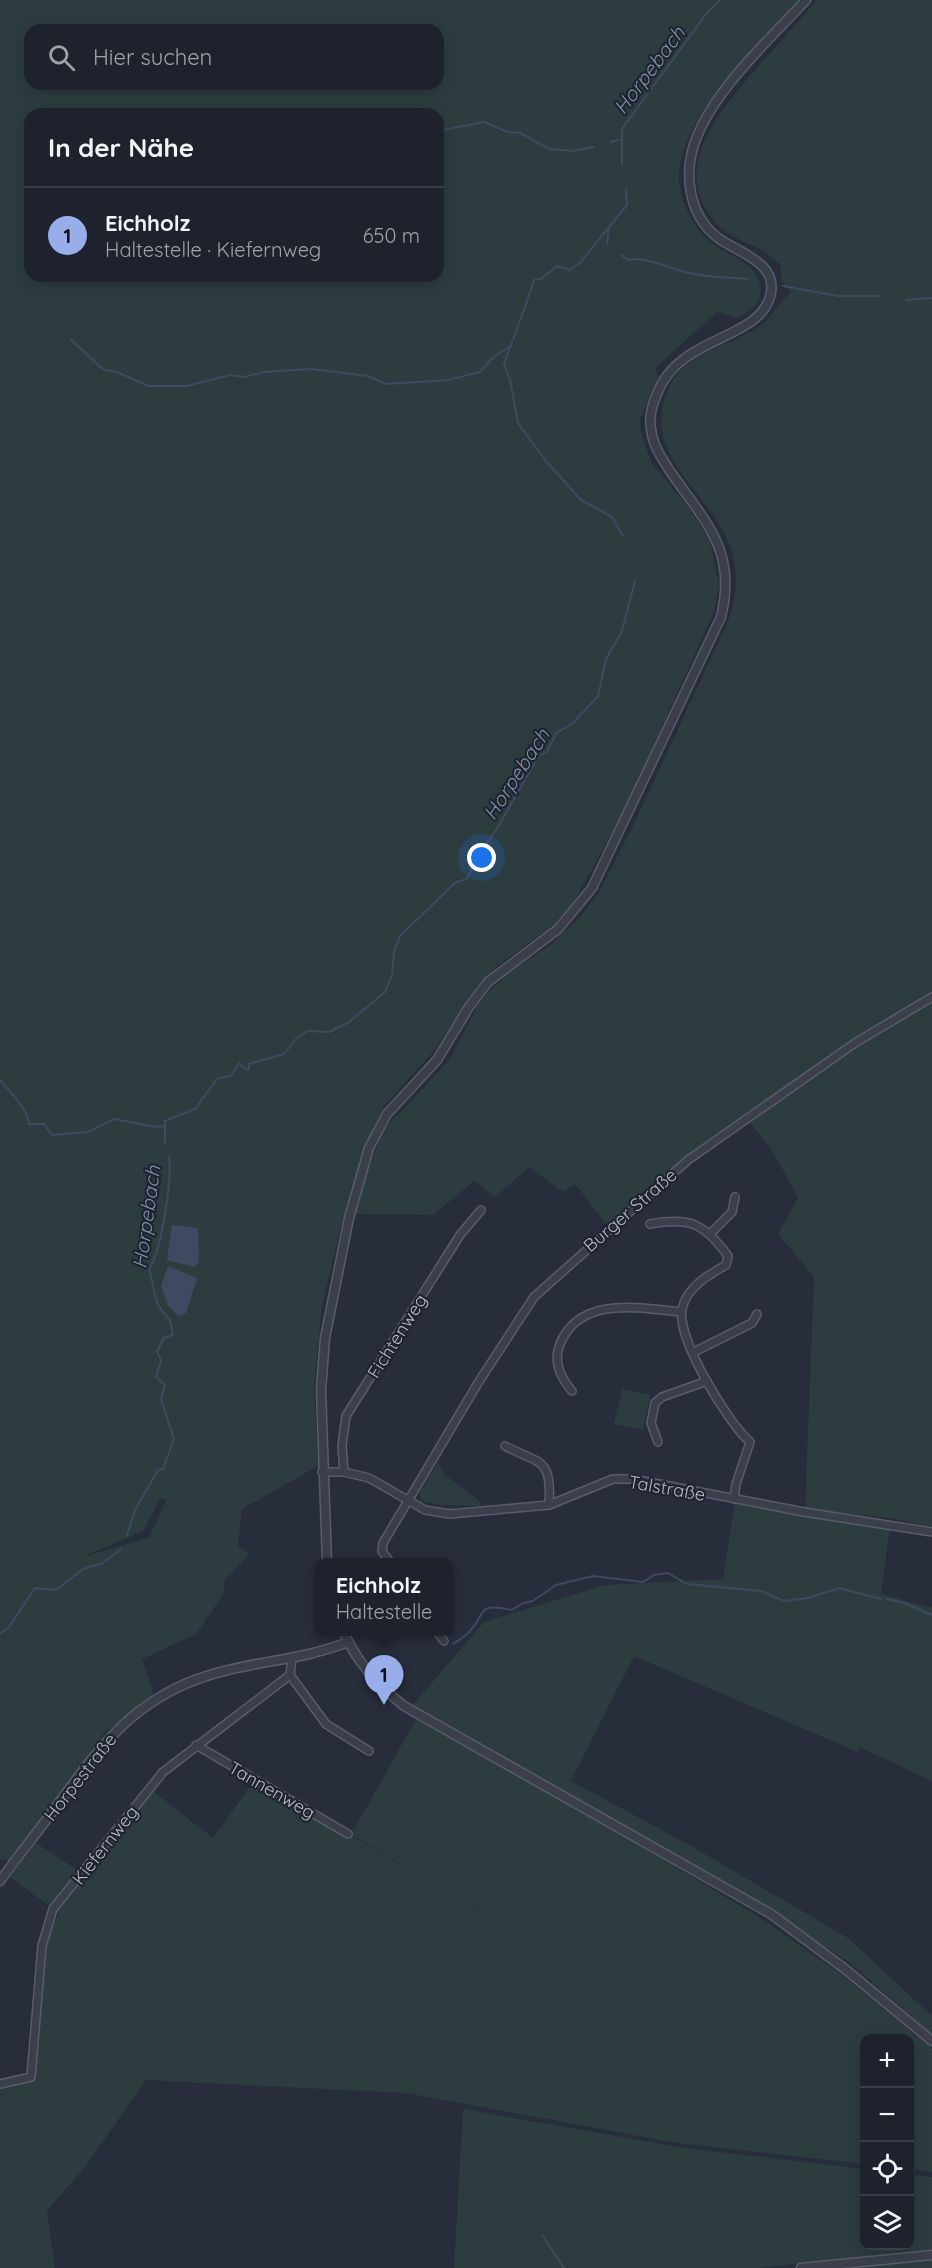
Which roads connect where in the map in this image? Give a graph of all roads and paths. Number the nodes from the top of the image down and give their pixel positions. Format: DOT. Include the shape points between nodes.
graph roads {
  1 [pos="806,0"];
  2 [pos="932,997"];
  3 [pos="735,1197"];
  4 [pos="481,1210"];
  5 [pos="650,1224"];
  6 [pos="711,1233"];
  7 [pos="682,1312"];
  8 [pos="757,1314"];
  9 [pos="694,1352"];
  10 [pos="707,1382"];
  11 [pos="572,1391"];
  12 [pos="658,1442"];
  13 [pos="505,1446"];
  14 [pos="322,1472"];
  15 [pos="344,1472"];
  16 [pos="734,1499"];
  17 [pos="407,1502"];
  18 [pos="549,1505"];
  19 [pos="932,1532"];
  20 [pos="327,1558"];
  21 [pos="387,1558"];
  22 [pos="346,1636"];
  23 [pos="440,1636"];
  24 [pos="444,1641"];
  25 [pos="348,1642"];
  26 [pos="292,1659"];
  27 [pos="290,1675"];
  28 [pos="196,1745"];
  29 [pos="369,1751"];
  30 [pos="348,1834"];
  31 [pos="0,1881"];
  32 [pos="932,2041"];
  33 [pos="0,2084"];
  34 [pos="932,2255"];
  35 [pos="801,2268"];
  1 -- 14 [label="street" via="712,109 698,134 689,164 689,188 698,212 716,236 762,265 770,281 770,299 757,318 688,354 673,367 662,381 651,413 655,446 704,516 724,557 727,584 721,617 601,873 583,903 558,929 488,982 437,1060 400,1098 373,1139 356,1191 330,1305 321,1390"];
  2 -- 17 [label="street, Burger Straße" via="863,1037 688,1160 534,1297"];
  3 -- 6 [label="street" via="732,1212"];
  4 -- 15 [label="street, Fichtenweg" via="460,1235 346,1416"];
  5 -- 6 [label="street" via="686,1221"];
  6 -- 7 [label="street" via="729,1261 697,1285"];
  7 -- 9 [label="street" via="684,1332"];
  7 -- 11 [label="street" via="618,1308 582,1315 565,1334 557,1358 561,1375"];
  8 -- 9 [label="street" via="752,1323"];
  9 -- 10 [label="street"];
  10 -- 12 [label="street" via="655,1403 651,1423"];
  10 -- 16 [label="street" via="726,1414 750,1442"];
  13 -- 18 [label="street" via="540,1461 546,1468"];
  14 -- 15 [label="street, Talstraße"];
  14 -- 20 [label="street"];
  15 -- 17 [label="street, Talstraße" via="369,1478"];
  16 -- 18 [label="street, Talstraße" via="633,1479 613,1479"];
  16 -- 19 [label="street, Talstraße"];
  17 -- 18 [label="street, Talstraße" via="431,1512 450,1514"];
  17 -- 21 [label="street" via="382,1543"];
  22 -- 25 [label="street"];
  23 -- 24 [label="street"];
  25 -- 26 [label="street, Horpestraße"];
  25 -- 32 [label="street" via="376,1681 404,1706 771,1914 837,1962"];
  26 -- 27 [label="street"];
  26 -- 31 [label="street, Horpestraße" via="239,1667 185,1684 122,1724"];
  27 -- 28 [label="street, Kiefernweg"];
  27 -- 29 [label="street" via="326,1724"];
  28 -- 30 [label="street, Tannenweg"];
  28 -- 33 [label="street, Kiefernweg" via="163,1772 53,1909 42,1946 31,2078"];
  34 -- 35 [label="street"];
}
